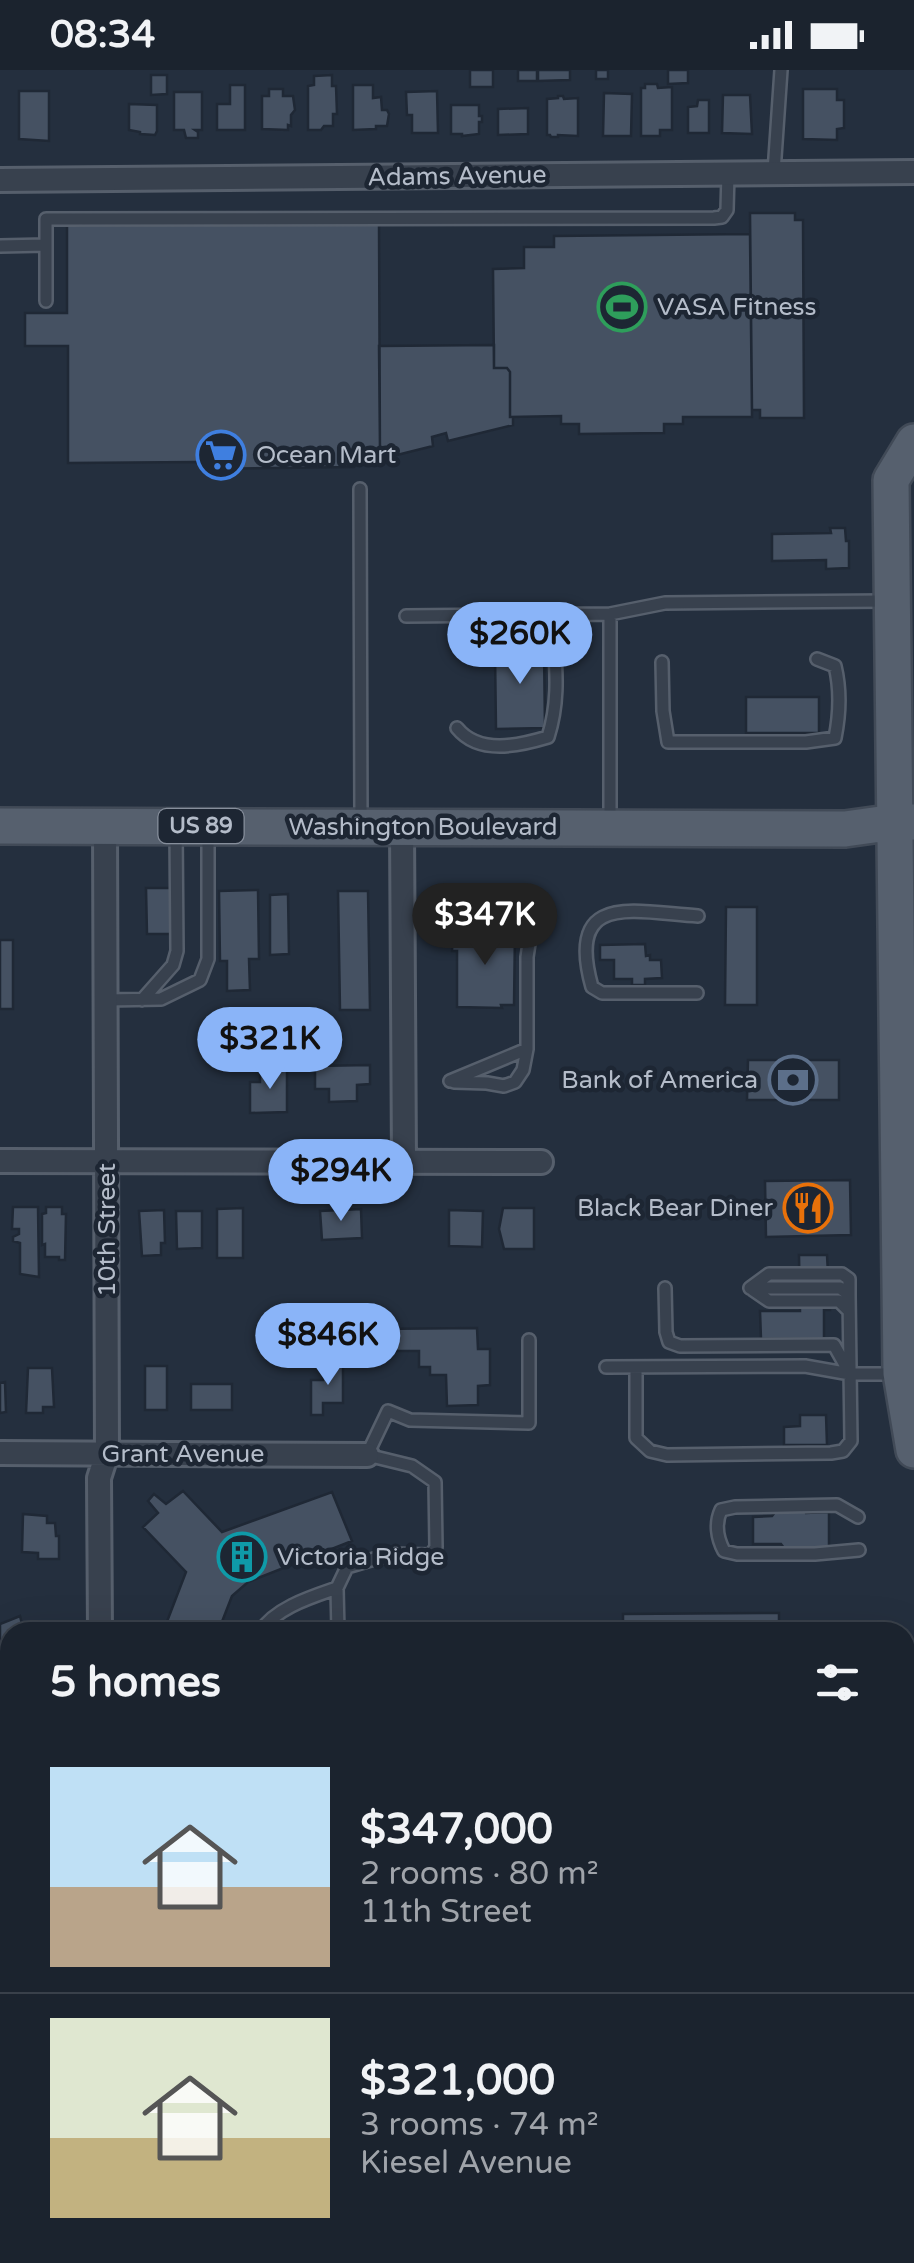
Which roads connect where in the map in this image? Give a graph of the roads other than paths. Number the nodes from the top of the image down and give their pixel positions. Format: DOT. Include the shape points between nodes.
graph roads {
  1 [pos="781,70"];
  2 [pos="774,172"];
  3 [pos="914,172"];
  4 [pos="728,173"];
  5 [pos="0,180"];
  6 [pos="46,245"];
  7 [pos="0,246"];
  8 [pos="46,301"];
  9 [pos="914,442"];
  10 [pos="360,489"];
  11 [pos="892,601"];
  12 [pos="610,614"];
  13 [pos="406,616"];
  14 [pos="456,637"];
  15 [pos="817,659"];
  16 [pos="662,662"];
  17 [pos="456,728"];
  18 [pos="0,826"];
  19 [pos="105,826"];
  20 [pos="192,826"];
  21 [pos="362,828"];
  22 [pos="402,828"];
  23 [pos="610,828"];
  24 [pos="904,833"];
  25 [pos="450,914"];
  26 [pos="698,916"];
  27 [pos="697,992"];
  28 [pos="107,1000"];
  29 [pos="142,1000"];
  30 [pos="527,1049"];
  31 [pos="0,1161"];
  32 [pos="106,1161"];
  33 [pos="404,1162"];
  34 [pos="541,1162"];
  35 [pos="665,1288"];
  36 [pos="849,1311"];
  37 [pos="530,1340"];
  38 [pos="606,1367"];
  39 [pos="636,1367"];
  40 [pos="850,1374"];
  41 [pos="901,1374"];
  42 [pos="914,1450"];
  43 [pos="0,1453"];
  44 [pos="108,1454"];
  45 [pos="366,1455"];
  46 [pos="858,1517"];
  47 [pos="859,1550"];
  48 [pos="337,1588"];
  49 [pos="100,1622"];
  50 [pos="266,1622"];
  51 [pos="338,1622"];
  1 -- 2 [label="lane"];
  2 -- 3 [label="street, Adams Avenue"];
  2 -- 4 [label="street, Adams Avenue"];
  4 -- 5 [label="street, Adams Avenue"];
  4 -- 6 [label="lane" via="727,210 714,218 46,219"];
  6 -- 7 [label="lane"];
  6 -- 8 [label="lane"];
  9 -- 11 [label="main road" via="891,480"];
  10 -- 21 [label="lane"];
  11 -- 12 [label="lane" via="664,604"];
  11 -- 24 [label="main road"];
  12 -- 13 [label="lane"];
  12 -- 23 [label="lane"];
  14 -- 17 [label="lane" via="541,636 554,644 557,678 548,736 520,746 487,746"];
  15 -- 16 [label="lane" via="834,666 839,714 835,738 806,742 668,742"];
  18 -- 19 [label="main road, Washington Boulevard / US 89"];
  19 -- 20 [label="main road, Washington Boulevard / US 89"];
  19 -- 28 [label="street, 10th Street"];
  20 -- 21 [label="main road, Washington Boulevard / US 89"];
  20 -- 29 [label="lane" via="177,952"];
  20 -- 29 [label="lane" via="208,959 200,980 161,999"];
  21 -- 22 [label="main road, Washington Boulevard / US 89"];
  22 -- 23 [label="main road, Washington Boulevard / US 89"];
  22 -- 33 [label="street"];
  23 -- 24 [label="main road, Washington Boulevard / US 89"];
  24 -- 41 [label="main road"];
  25 -- 30 [label="lane" via="530,914"];
  26 -- 27 [label="lane" via="601,916 588,930 586,954 592,987 602,993"];
  28 -- 29 [label="lane"];
  28 -- 32 [label="street, 10th Street"];
  30 -- 30 [label="lane" via="450,1082 514,1082"];
  31 -- 32 [label="street"];
  32 -- 33 [label="street"];
  32 -- 44 [label="street, 10th Street"];
  33 -- 34 [label="street"];
  35 -- 40 [label="lane" via="669,1342 834,1345"];
  36 -- 36 [label="lane" via="839,1301 769,1301 750,1288 840,1288 849,1295"];
  36 -- 40 [label="lane"];
  37 -- 45 [label="lane" via="529,1423 410,1420 388,1411"];
  38 -- 39 [label="lane"];
  39 -- 40 [label="lane" via="805,1366"];
  39 -- 40 [label="lane" via="636,1438 650,1451 667,1454 843,1450 851,1441"];
  40 -- 41 [label="lane"];
  41 -- 42 [label="main road"];
  43 -- 44 [label="street, Grant Avenue"];
  44 -- 45 [label="street, Grant Avenue"];
  44 -- 49 [label="street, 10th Street" via="99,1478"];
  45 -- 48 [label="lane" via="412,1466 436,1482 436,1547 431,1555 392,1554 347,1567"];
  46 -- 47 [label="lane" via="837,1505 735,1507 722,1510 718,1540 736,1554"];
  48 -- 50 [label="lane"];
  48 -- 51 [label="lane"];
}
